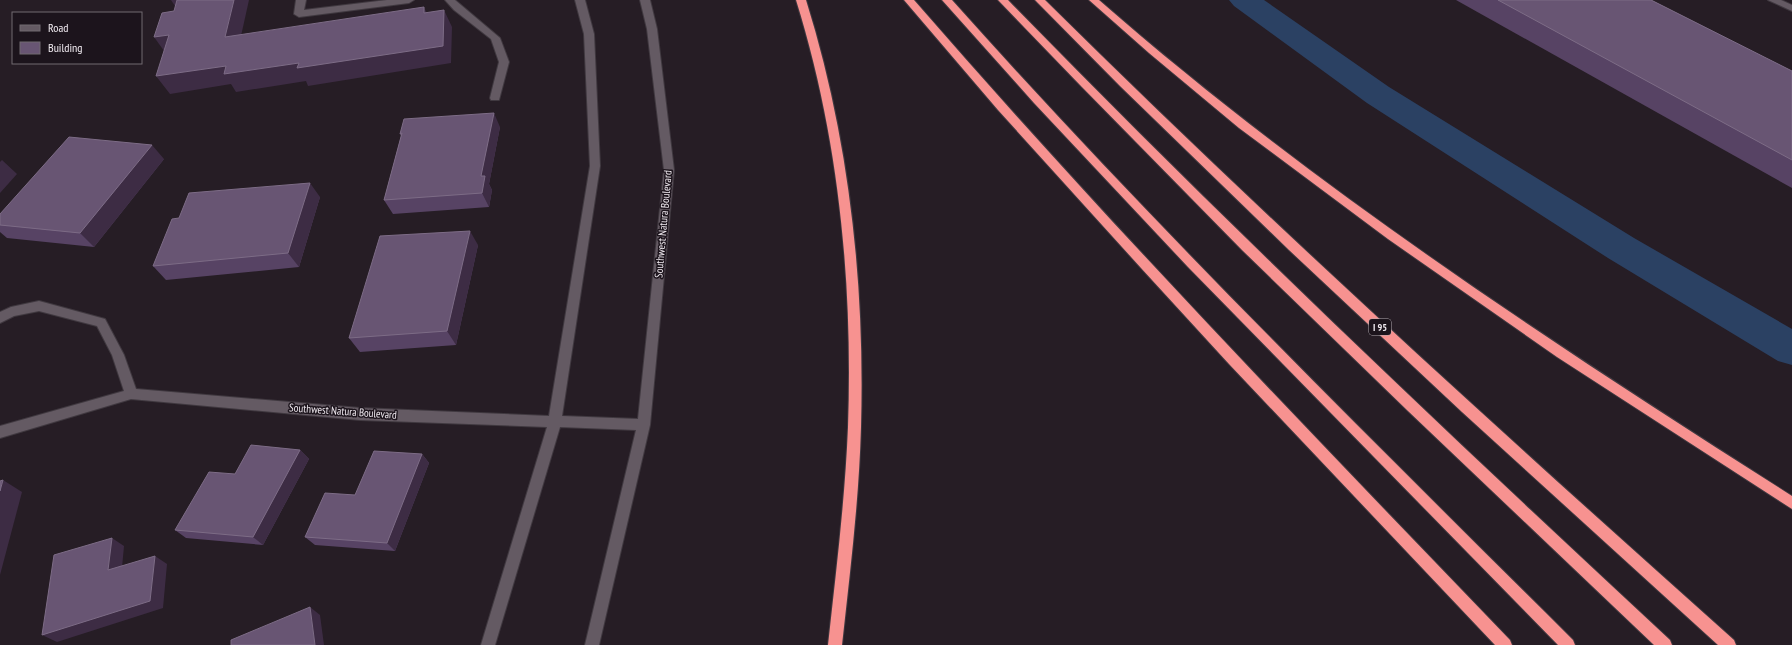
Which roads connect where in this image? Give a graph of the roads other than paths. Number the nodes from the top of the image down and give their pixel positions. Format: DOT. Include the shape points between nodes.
graph roads {
  1 [pos="300,0"];
  2 [pos="409,0"];
  3 [pos="450,0"];
  4 [pos="580,0"];
  5 [pos="645,0"];
  6 [pos="801,0"];
  7 [pos="909,0"];
  8 [pos="947,0"];
  9 [pos="1003,0"];
  10 [pos="1040,0"];
  11 [pos="1094,0"];
  12 [pos="1774,0"];
  13 [pos="1792,8"];
  14 [pos="495,98"];
  15 [pos="0,318"];
  16 [pos="131,394"];
  17 [pos="555,421"];
  18 [pos="644,425"];
  19 [pos="0,432"];
  20 [pos="1792,503"];
  21 [pos="488,645"];
  22 [pos="592,645"];
  23 [pos="835,645"];
  24 [pos="1504,645"];
  25 [pos="1568,645"];
  26 [pos="1665,645"];
  27 [pos="1729,645"];
  1 -- 2 [label="street" via="299,14"];
  3 -- 14 [label="street" via="496,38 504,62"];
  4 -- 17 [label="street" via="589,34 595,166"];
  5 -- 18 [label="street, Southwest Natura Boulevard" via="652,29 669,170"];
  6 -- 23 [label="highway" via="824,80 836,143 844,198 854,316 853,453"];
  7 -- 24 [label="highway" via="1002,108 1145,265"];
  8 -- 25 [label="highway" via="1037,100 1252,326"];
  9 -- 26 [label="highway" via="1096,97 1312,310"];
  10 -- 27 [label="highway, I 95" via="1344,294"];
  11 -- 20 [label="highway" via="1203,93 1336,196 1527,330"];
  12 -- 13 [label="street"];
  15 -- 16 [label="street" via="11,312 39,306 101,322 118,356"];
  16 -- 17 [label="street, Southwest Natura Boulevard" via="360,414"];
  16 -- 19 [label="street, Southwest Natura Boulevard"];
  17 -- 18 [label="street, Southwest Natura Boulevard"];
  17 -- 21 [label="street"];
  18 -- 22 [label="street, Southwest Natura Boulevard"];
}
